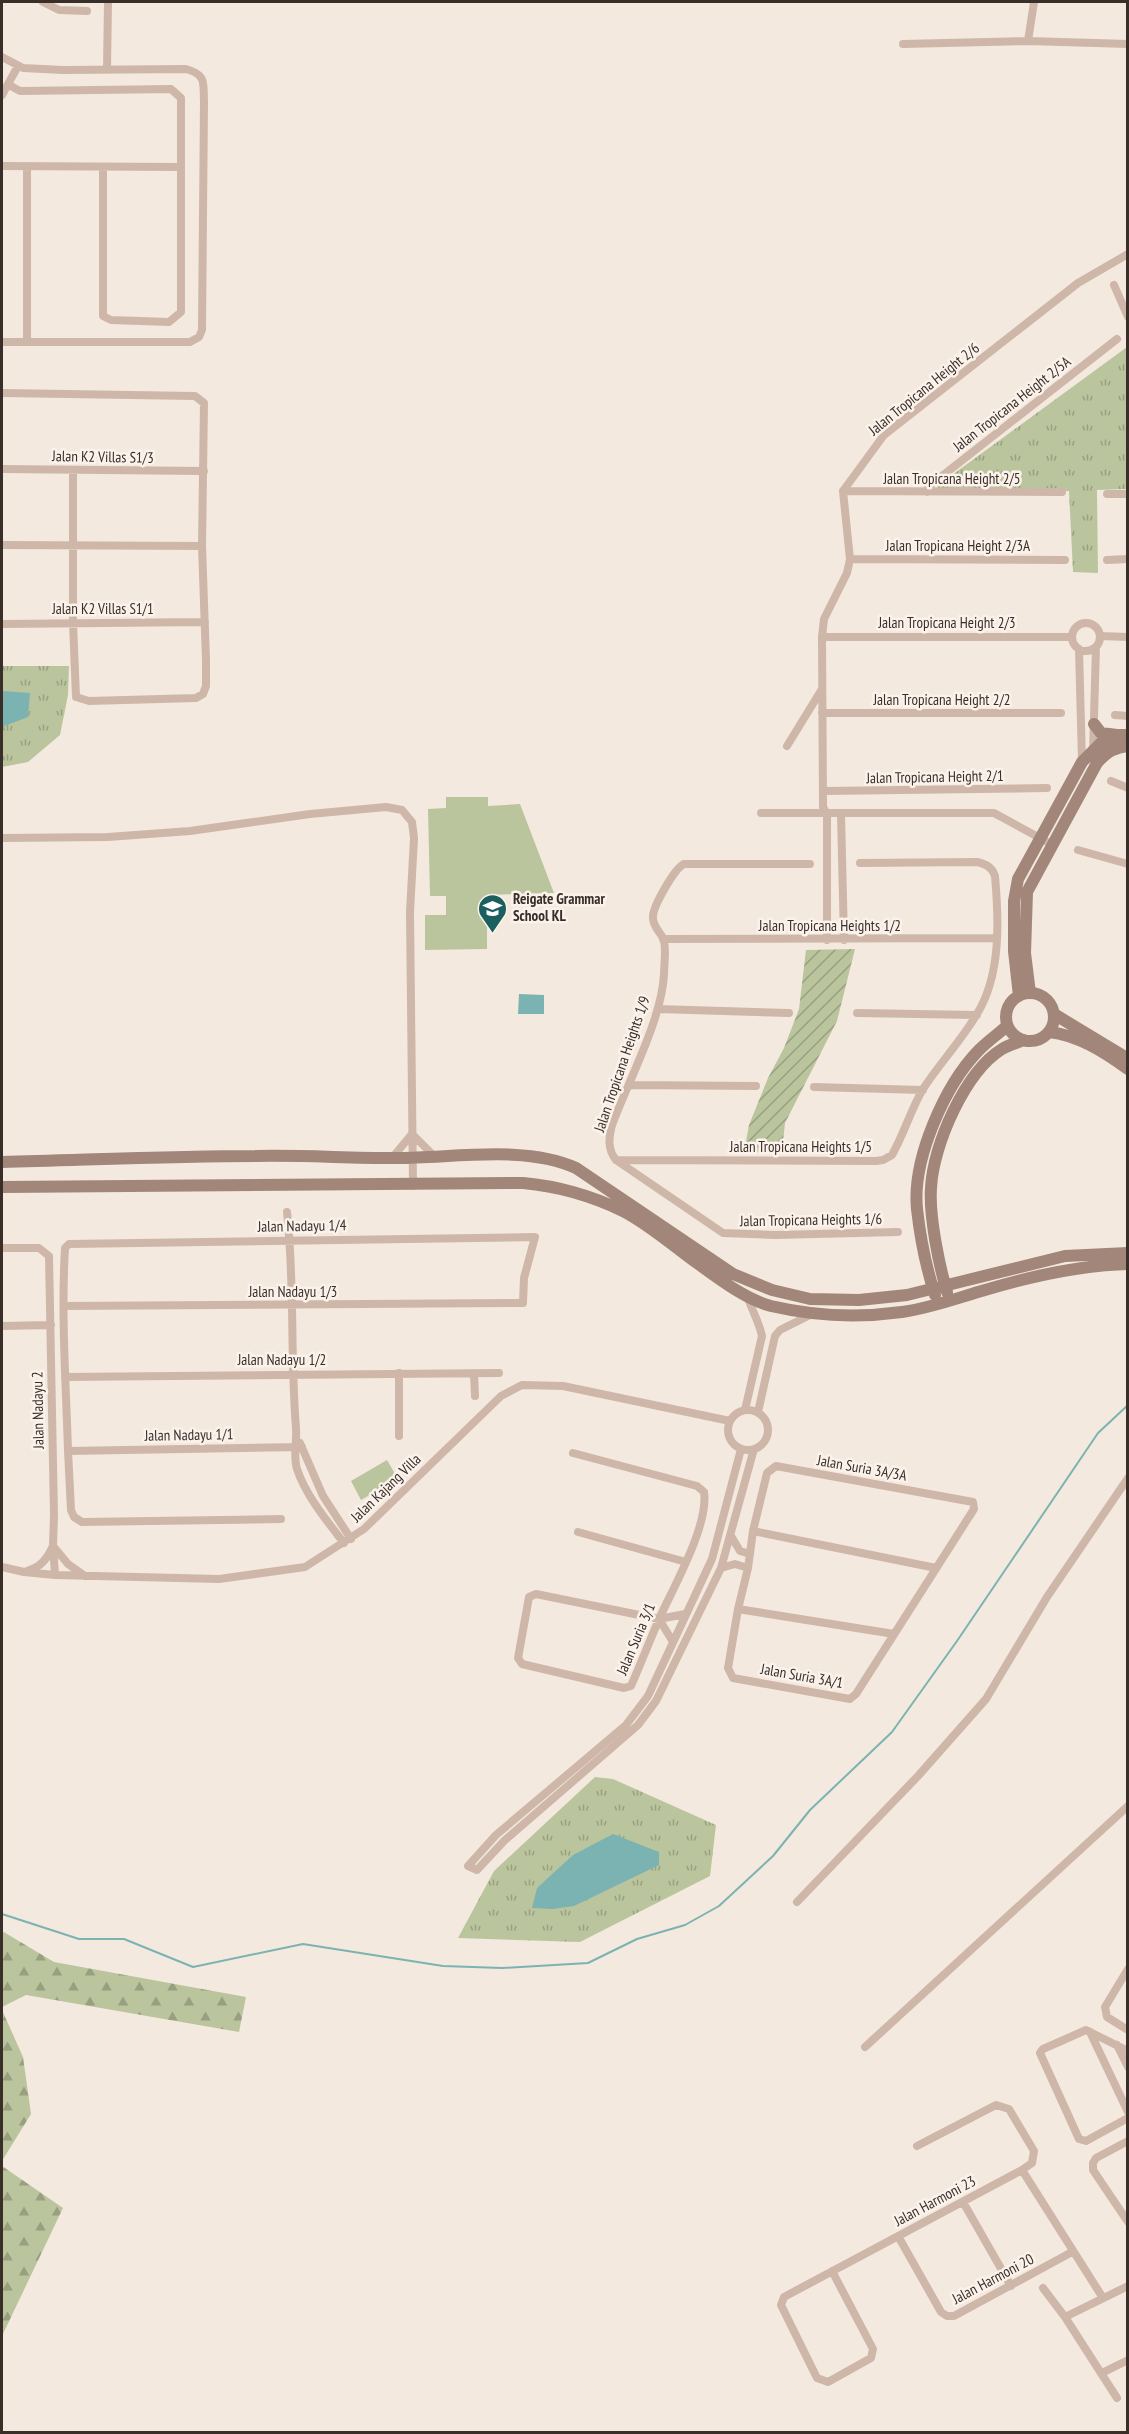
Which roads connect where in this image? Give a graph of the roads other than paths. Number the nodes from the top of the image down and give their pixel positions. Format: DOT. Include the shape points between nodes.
graph roads {
  1 [pos="43,2"];
  2 [pos="108,2"];
  3 [pos="1034,2"];
  4 [pos="87,11"];
  5 [pos="1028,41"];
  6 [pos="903,44"];
  7 [pos="1128,45"];
  8 [pos="2,57"];
  9 [pos="18,66"];
  10 [pos="107,69"];
  11 [pos="9,85"];
  12 [pos="2,95"];
  13 [pos="2,166"];
  14 [pos="27,166"];
  15 [pos="103,166"];
  16 [pos="180,167"];
  17 [pos="1128,254"];
  18 [pos="1114,285"];
  19 [pos="1128,317"];
  20 [pos="1117,339"];
  21 [pos="2,342"];
  22 [pos="27,342"];
  23 [pos="2,393"];
  24 [pos="2,469"];
  25 [pos="73,470"];
  26 [pos="204,471"];
  27 [pos="843,491"];
  28 [pos="927,492"];
  29 [pos="1062,492"];
  30 [pos="1107,494"];
  31 [pos="1128,494"];
  32 [pos="2,545"];
  33 [pos="74,546"];
  34 [pos="202,546"];
  35 [pos="850,559"];
  36 [pos="1128,559"];
  37 [pos="1065,560"];
  38 [pos="1107,560"];
  39 [pos="205,622"];
  40 [pos="73,623"];
  41 [pos="2,624"];
  42 [pos="1100,636"];
  43 [pos="822,637"];
  44 [pos="1072,637"];
  45 [pos="1128,637"];
  46 [pos="1096,647"];
  47 [pos="1079,649"];
  48 [pos="822,689"];
  49 [pos="822,713"];
  50 [pos="1061,713"];
  51 [pos="1115,715"];
  52 [pos="1128,716"];
  53 [pos="1094,724"];
  54 [pos="1123,735"];
  55 [pos="787,746"];
  56 [pos="1128,746"];
  57 [pos="1094,749"];
  58 [pos="1082,762"];
  59 [pos="1089,775"];
  60 [pos="1111,782"];
  61 [pos="1047,788"];
  62 [pos="1128,788"];
  63 [pos="823,792"];
  64 [pos="761,813"];
  65 [pos="828,814"];
  66 [pos="841,814"];
  67 [pos="2,838"];
  68 [pos="1046,842"];
  69 [pos="1077,850"];
  70 [pos="828,861"];
  71 [pos="842,862"];
  72 [pos="860,863"];
  73 [pos="810,864"];
  74 [pos="1128,864"];
  75 [pos="996,938"];
  76 [pos="663,939"];
  77 [pos="827,940"];
  78 [pos="844,940"];
  79 [pos="1024,994"];
  80 [pos="658,1009"];
  81 [pos="789,1013"];
  82 [pos="857,1013"];
  83 [pos="1054,1014"];
  84 [pos="977,1015"];
  85 [pos="1007,1026"];
  86 [pos="1049,1032"];
  87 [pos="1024,1040"];
  88 [pos="1128,1059"];
  89 [pos="1128,1069"];
  90 [pos="629,1085"];
  91 [pos="756,1086"];
  92 [pos="814,1087"];
  93 [pos="923,1090"];
  94 [pos="412,1134"];
  95 [pos="435,1157"];
  96 [pos="392,1158"];
  97 [pos="413,1158"];
  98 [pos="616,1160"];
  99 [pos="640,1160"];
  100 [pos="2,1162"];
  101 [pos="633,1173"];
  102 [pos="413,1186"];
  103 [pos="2,1187"];
  104 [pos="287,1212"];
  105 [pos="898,1232"];
  106 [pos="290,1240"];
  107 [pos="2,1248"];
  108 [pos="1128,1253"];
  109 [pos="928,1263"];
  110 [pos="941,1263"];
  111 [pos="1128,1264"];
  112 [pos="969,1280"];
  113 [pos="939,1287"];
  114 [pos="746,1294"];
  115 [pos="907,1295"];
  116 [pos="523,1303"];
  117 [pos="944,1303"];
  118 [pos="64,1306"];
  119 [pos="294,1306"];
  120 [pos="812,1314"];
  121 [pos="51,1325"];
  122 [pos="2,1326"];
  123 [pos="399,1373"];
  124 [pos="499,1373"];
  125 [pos="293,1374"];
  126 [pos="474,1374"];
  127 [pos="65,1377"];
  128 [pos="475,1396"];
  129 [pos="745,1410"];
  130 [pos="758,1412"];
  131 [pos="730,1421"];
  132 [pos="399,1436"];
  133 [pos="298,1447"];
  134 [pos="741,1449"];
  135 [pos="754,1449"];
  136 [pos="68,1451"];
  137 [pos="573,1453"];
  138 [pos="1128,1478"];
  139 [pos="318,1486"];
  140 [pos="308,1491"];
  141 [pos="328,1505"];
  142 [pos="320,1510"];
  143 [pos="281,1519"];
  144 [pos="338,1529"];
  145 [pos="364,1529"];
  146 [pos="753,1531"];
  147 [pos="578,1532"];
  148 [pos="731,1536"];
  149 [pos="347,1541"];
  150 [pos="53,1546"];
  151 [pos="330,1552"];
  152 [pos="750,1554"];
  153 [pos="686,1562"];
  154 [pos="2,1567"];
  155 [pos="721,1568"];
  156 [pos="748,1568"];
  157 [pos="936,1568"];
  158 [pos="24,1572"];
  159 [pos="56,1575"];
  160 [pos="86,1576"];
  161 [pos="738,1609"];
  162 [pos="685,1614"];
  163 [pos="659,1619"];
  164 [pos="894,1634"];
  165 [pos="673,1642"];
  166 [pos="1128,1806"];
  167 [pos="797,1902"];
  168 [pos="1128,1969"];
  169 [pos="1128,2030"];
  170 [pos="1090,2032"];
  171 [pos="1117,2045"];
  172 [pos="865,2047"];
  173 [pos="1128,2051"];
  174 [pos="1128,2067"];
  175 [pos="1128,2112"];
  176 [pos="1128,2118"];
  177 [pos="1128,2141"];
  178 [pos="917,2146"];
  179 [pos="1022,2170"];
  180 [pos="963,2202"];
  181 [pos="1124,2210"];
  182 [pos="1128,2222"];
  183 [pos="898,2236"];
  184 [pos="1072,2252"];
  185 [pos="832,2271"];
  186 [pos="1011,2286"];
  187 [pos="1128,2286"];
  188 [pos="1043,2288"];
  189 [pos="1103,2298"];
  190 [pos="1065,2317"];
  191 [pos="1128,2360"];
  192 [pos="1102,2373"];
  193 [pos="1117,2397"];
  1 -- 4 [label="street" via="59,10"];
  2 -- 10 [label="street"];
  3 -- 5 [label="street"];
  5 -- 6 [label="street"];
  5 -- 7 [label="street"];
  8 -- 9 [label="street"];
  9 -- 10 [label="street"];
  9 -- 11 [label="street"];
  10 -- 22 [label="street" via="186,69 203,78 202,330 190,342"];
  11 -- 12 [label="street"];
  11 -- 16 [label="street" via="20,91 171,89 180,98"];
  13 -- 14 [label="street"];
  14 -- 15 [label="street"];
  14 -- 22 [label="street"];
  15 -- 16 [label="street"];
  15 -- 16 [label="street" via="103,316 111,320 169,322 181,312"];
  17 -- 27 [label="street, Jalan Tropicana Height 2/6" via="1077,284 884,435"];
  18 -- 19 [label="street"];
  20 -- 28 [label="street, Jalan Tropicana Height 2/5A" via="928,487"];
  21 -- 22 [label="street"];
  23 -- 26 [label="street" via="195,396 204,403"];
  24 -- 25 [label="street, Jalan K2 Villas S1/3"];
  25 -- 26 [label="street, Jalan K2 Villas S1/3"];
  25 -- 33 [label="street"];
  26 -- 34 [label="street"];
  27 -- 28 [label="street, Jalan Tropicana Height 2/5"];
  27 -- 35 [label="street"];
  28 -- 29 [label="street, Jalan Tropicana Height 2/5"];
  30 -- 31 [label="street"];
  32 -- 33 [label="street"];
  33 -- 34 [label="street"];
  33 -- 40 [label="street"];
  34 -- 39 [label="street"];
  35 -- 37 [label="street, Jalan Tropicana Height 2/3A"];
  35 -- 43 [label="street" via="824,619"];
  36 -- 38 [label="street"];
  39 -- 40 [label="street, Jalan K2 Villas S1/1"];
  39 -- 40 [label="street" via="203,694 196,698 89,701 76,697 74,689"];
  40 -- 41 [label="street, Jalan K2 Villas S1/1"];
  42 -- 44 [label="street" via="1095,625 1086,622 1074,628"];
  42 -- 45 [label="street"];
  42 -- 46 [label="street"];
  43 -- 44 [label="street, Jalan Tropicana Height 2/3"];
  43 -- 48 [label="street"];
  44 -- 47 [label="street"];
  46 -- 47 [label="street" via="1088,651"];
  46 -- 53 [label="street"];
  47 -- 58 [label="street"];
  48 -- 49 [label="street"];
  48 -- 55 [label="street"];
  49 -- 50 [label="street, Jalan Tropicana Height 2/2"];
  49 -- 63 [label="street"];
  51 -- 52 [label="street"];
  53 -- 54 [label="street" via="1101,733"];
  53 -- 57 [label="street"];
  54 -- 57 [label="street" via="1109,738"];
  56 -- 59 [label="street" via="1103,755"];
  57 -- 58 [label="street"];
  57 -- 59 [label="street"];
  58 -- 68 [label="street"];
  59 -- 68 [label="street"];
  60 -- 62 [label="street"];
  61 -- 63 [label="street, Jalan Tropicana Height 2/1"];
  63 -- 65 [label="street" via="823,807"];
  64 -- 65 [label="street"];
  65 -- 66 [label="street"];
  65 -- 70 [label="street"];
  66 -- 68 [label="street" via="994,813"];
  66 -- 71 [label="street"];
  67 -- 94 [label="street" via="108,837 190,831 320,813 386,807 402,810 412,822 414,838 410,912"];
  68 -- 79 [label="street" via="1027,892"];
  69 -- 74 [label="street"];
  70 -- 71 [label="street"];
  70 -- 77 [label="street"];
  71 -- 78 [label="street"];
  72 -- 75 [label="street, Jalan Tropicana Heights 1/5" via="984,863 995,876"];
  73 -- 76 [label="street, Jalan Tropicana Heights 1/9" via="679,866 653,912 652,920"];
  75 -- 78 [label="street, Jalan Tropicana Heights 1/2"];
  75 -- 84 [label="street, Jalan Tropicana Heights 1/5" via="993,972"];
  76 -- 77 [label="street, Jalan Tropicana Heights 1/2"];
  76 -- 80 [label="street, Jalan Tropicana Heights 1/9" via="664,976"];
  77 -- 78 [label="street, Jalan Tropicana Heights 1/2"];
  79 -- 83 [label="street" via="1041,995"];
  79 -- 85 [label="street" via="1007,1009"];
  80 -- 81 [label="street"];
  80 -- 90 [label="street, Jalan Tropicana Heights 1/9"];
  82 -- 84 [label="street"];
  83 -- 86 [label="street"];
  83 -- 88 [label="street"];
  84 -- 93 [label="street, Jalan Tropicana Heights 1/5"];
  85 -- 87 [label="street"];
  85 -- 109 [label="street" via="964,1068 947,1094 928,1141 918,1183 917,1208"];
  86 -- 87 [label="street" via="1033,1041"];
  86 -- 89 [label="street" via="1087,1044"];
  87 -- 110 [label="street" via="988,1059 958,1101 944,1132 930,1191"];
  90 -- 91 [label="street"];
  90 -- 98 [label="street, Jalan Tropicana Heights 1/9" via="610,1133"];
  92 -- 93 [label="street"];
  93 -- 99 [label="street, Jalan Tropicana Heights 1/5" via="892,1155 883,1160"];
  94 -- 95 [label="street"];
  94 -- 96 [label="street"];
  94 -- 97 [label="street"];
  95 -- 97 [label="street"];
  95 -- 115 [label="street" via="501,1155 565,1164 733,1274 772,1290 810,1299 859,1300"];
  96 -- 97 [label="street"];
  96 -- 100 [label="street" via="256,1156"];
  97 -- 102 [label="street"];
  98 -- 99 [label="street, Jalan Tropicana Heights 1/5"];
  98 -- 101 [label="street, Jalan Tropicana Heights 1/6"];
  99 -- 101 [label="street" via="632,1166"];
  101 -- 105 [label="street, Jalan Tropicana Heights 1/6" via="723,1233"];
  102 -- 103 [label="street"];
  102 -- 114 [label="street" via="523,1183 568,1190 624,1211"];
  104 -- 106 [label="street"];
  106 -- 116 [label="street, Jalan Nadayu 1/4" via="535,1237 524,1278"];
  106 -- 118 [label="street, Jalan Nadayu 1/4" via="69,1244 65,1248"];
  106 -- 119 [label="street"];
  107 -- 121 [label="street, Jalan Nadayu 2" via="39,1248 49,1256"];
  108 -- 112 [label="street" via="1065,1256"];
  109 -- 113 [label="street"];
  109 -- 115 [label="street" via="919,1284"];
  110 -- 112 [label="street" via="948,1272"];
  110 -- 113 [label="street"];
  111 -- 117 [label="street" via="1035,1276"];
  112 -- 113 [label="street"];
  113 -- 115 [label="street"];
  113 -- 117 [label="street"];
  114 -- 120 [label="street" via="769,1305"];
  114 -- 129 [label="street" via="762,1336"];
  116 -- 119 [label="street, Jalan Nadayu 1/3"];
  117 -- 120 [label="street" via="902,1312"];
  118 -- 119 [label="street, Jalan Nadayu 1/3"];
  118 -- 127 [label="street"];
  119 -- 125 [label="street"];
  120 -- 130 [label="street" via="775,1336"];
  121 -- 122 [label="street"];
  121 -- 150 [label="street, Jalan Nadayu 2"];
  123 -- 125 [label="street, Jalan Nadayu 1/2"];
  123 -- 126 [label="street, Jalan Nadayu 1/2"];
  123 -- 132 [label="street"];
  124 -- 126 [label="street, Jalan Nadayu 1/2"];
  125 -- 127 [label="street, Jalan Nadayu 1/2"];
  125 -- 133 [label="street"];
  126 -- 128 [label="street"];
  127 -- 136 [label="street"];
  129 -- 130 [label="street"];
  129 -- 131 [label="street"];
  130 -- 135 [label="street" via="768,1428 765,1441"];
  131 -- 134 [label="street" via="728,1434"];
  131 -- 145 [label="street, Jalan Kajang Villa" via="563,1386 522,1384 501,1396"];
  133 -- 136 [label="street, Jalan Nadayu 1/1"];
  133 -- 139 [label="street"];
  133 -- 140 [label="street" via="297,1470"];
  134 -- 135 [label="street"];
  134 -- 162 [label="street" via="712,1559"];
  135 -- 148 [label="street"];
  136 -- 143 [label="street" via="71,1510 82,1522"];
  137 -- 153 [label="street, Jalan Suria 3/1" via="697,1486 704,1492 706,1504"];
  138 -- 167 [label="street" via="1047,1597 986,1699"];
  139 -- 140 [label="street"];
  139 -- 141 [label="street"];
  140 -- 142 [label="street"];
  141 -- 142 [label="street"];
  141 -- 144 [label="street"];
  142 -- 144 [label="street"];
  144 -- 145 [label="street"];
  144 -- 149 [label="street"];
  144 -- 151 [label="street"];
  145 -- 149 [label="street, Jalan Kajang Villa"];
  146 -- 152 [label="street, Jalan Suria 3A/3A"];
  146 -- 157 [label="street"];
  146 -- 157 [label="street, Jalan Suria 3A/3A" via="767,1473 776,1466 973,1502 974,1509"];
  147 -- 153 [label="street"];
  148 -- 152 [label="street" via="740,1551"];
  148 -- 155 [label="street"];
  149 -- 151 [label="street, Jalan Kajang Villa"];
  150 -- 158 [label="street" via="47,1559"];
  150 -- 159 [label="street, Jalan Nadayu 2"];
  150 -- 160 [label="street" via="68,1564"];
  151 -- 160 [label="street, Jalan Kajang Villa" via="305,1567 219,1579"];
  152 -- 156 [label="street, Jalan Suria 3A/3A"];
  153 -- 163 [label="street, Jalan Suria 3/1"];
  154 -- 158 [label="street, Jalan Kajang Villa"];
  155 -- 156 [label="street" via="735,1564"];
  155 -- 165 [label="street" via="656,1701 638,1725 504,1841 477,1870 468,1866 496,1834 626,1725 648,1696"];
  156 -- 161 [label="street, Jalan Suria 3A/1"];
  157 -- 164 [label="street, Jalan Suria 3A/1"];
  158 -- 159 [label="street, Jalan Kajang Villa"];
  159 -- 160 [label="street, Jalan Kajang Villa"];
  161 -- 164 [label="street"];
  161 -- 164 [label="street, Jalan Suria 3A/1" via="728,1668 733,1678 850,1699"];
  162 -- 163 [label="street"];
  162 -- 165 [label="street"];
  163 -- 163 [label="street, Jalan Suria 3/1" via="536,1593 529,1597 518,1658 522,1664 624,1688 631,1686"];
  163 -- 165 [label="street"];
  166 -- 172 [label="street"];
  168 -- 169 [label="street" via="1105,2007 1107,2017"];
  170 -- 171 [label="street"];
  170 -- 175 [label="street"];
  170 -- 176 [label="street" via="1082,2031 1040,2054 1079,2139 1086,2141"];
  171 -- 173 [label="street"];
  171 -- 174 [label="street"];
  177 -- 181 [label="street" via="1093,2163 1093,2170"];
  178 -- 179 [label="street" via="996,2105 1010,2109 1034,2151 1032,2163"];
  179 -- 180 [label="street, Jalan Harmoni 23"];
  179 -- 184 [label="street"];
  180 -- 183 [label="street, Jalan Harmoni 23"];
  180 -- 186 [label="street"];
  181 -- 182 [label="street"];
  183 -- 185 [label="street, Jalan Harmoni 23"];
  183 -- 186 [label="street, Jalan Harmoni 20" via="940,2312 947,2316"];
  184 -- 186 [label="street, Jalan Harmoni 20"];
  184 -- 189 [label="street"];
  185 -- 185 [label="street, Jalan Harmoni 23" via="873,2349 871,2358 828,2382 817,2378 782,2305 784,2297"];
  187 -- 189 [label="street"];
  188 -- 190 [label="street"];
  189 -- 190 [label="street"];
  190 -- 192 [label="street"];
  191 -- 192 [label="street"];
  192 -- 193 [label="street"];
}
